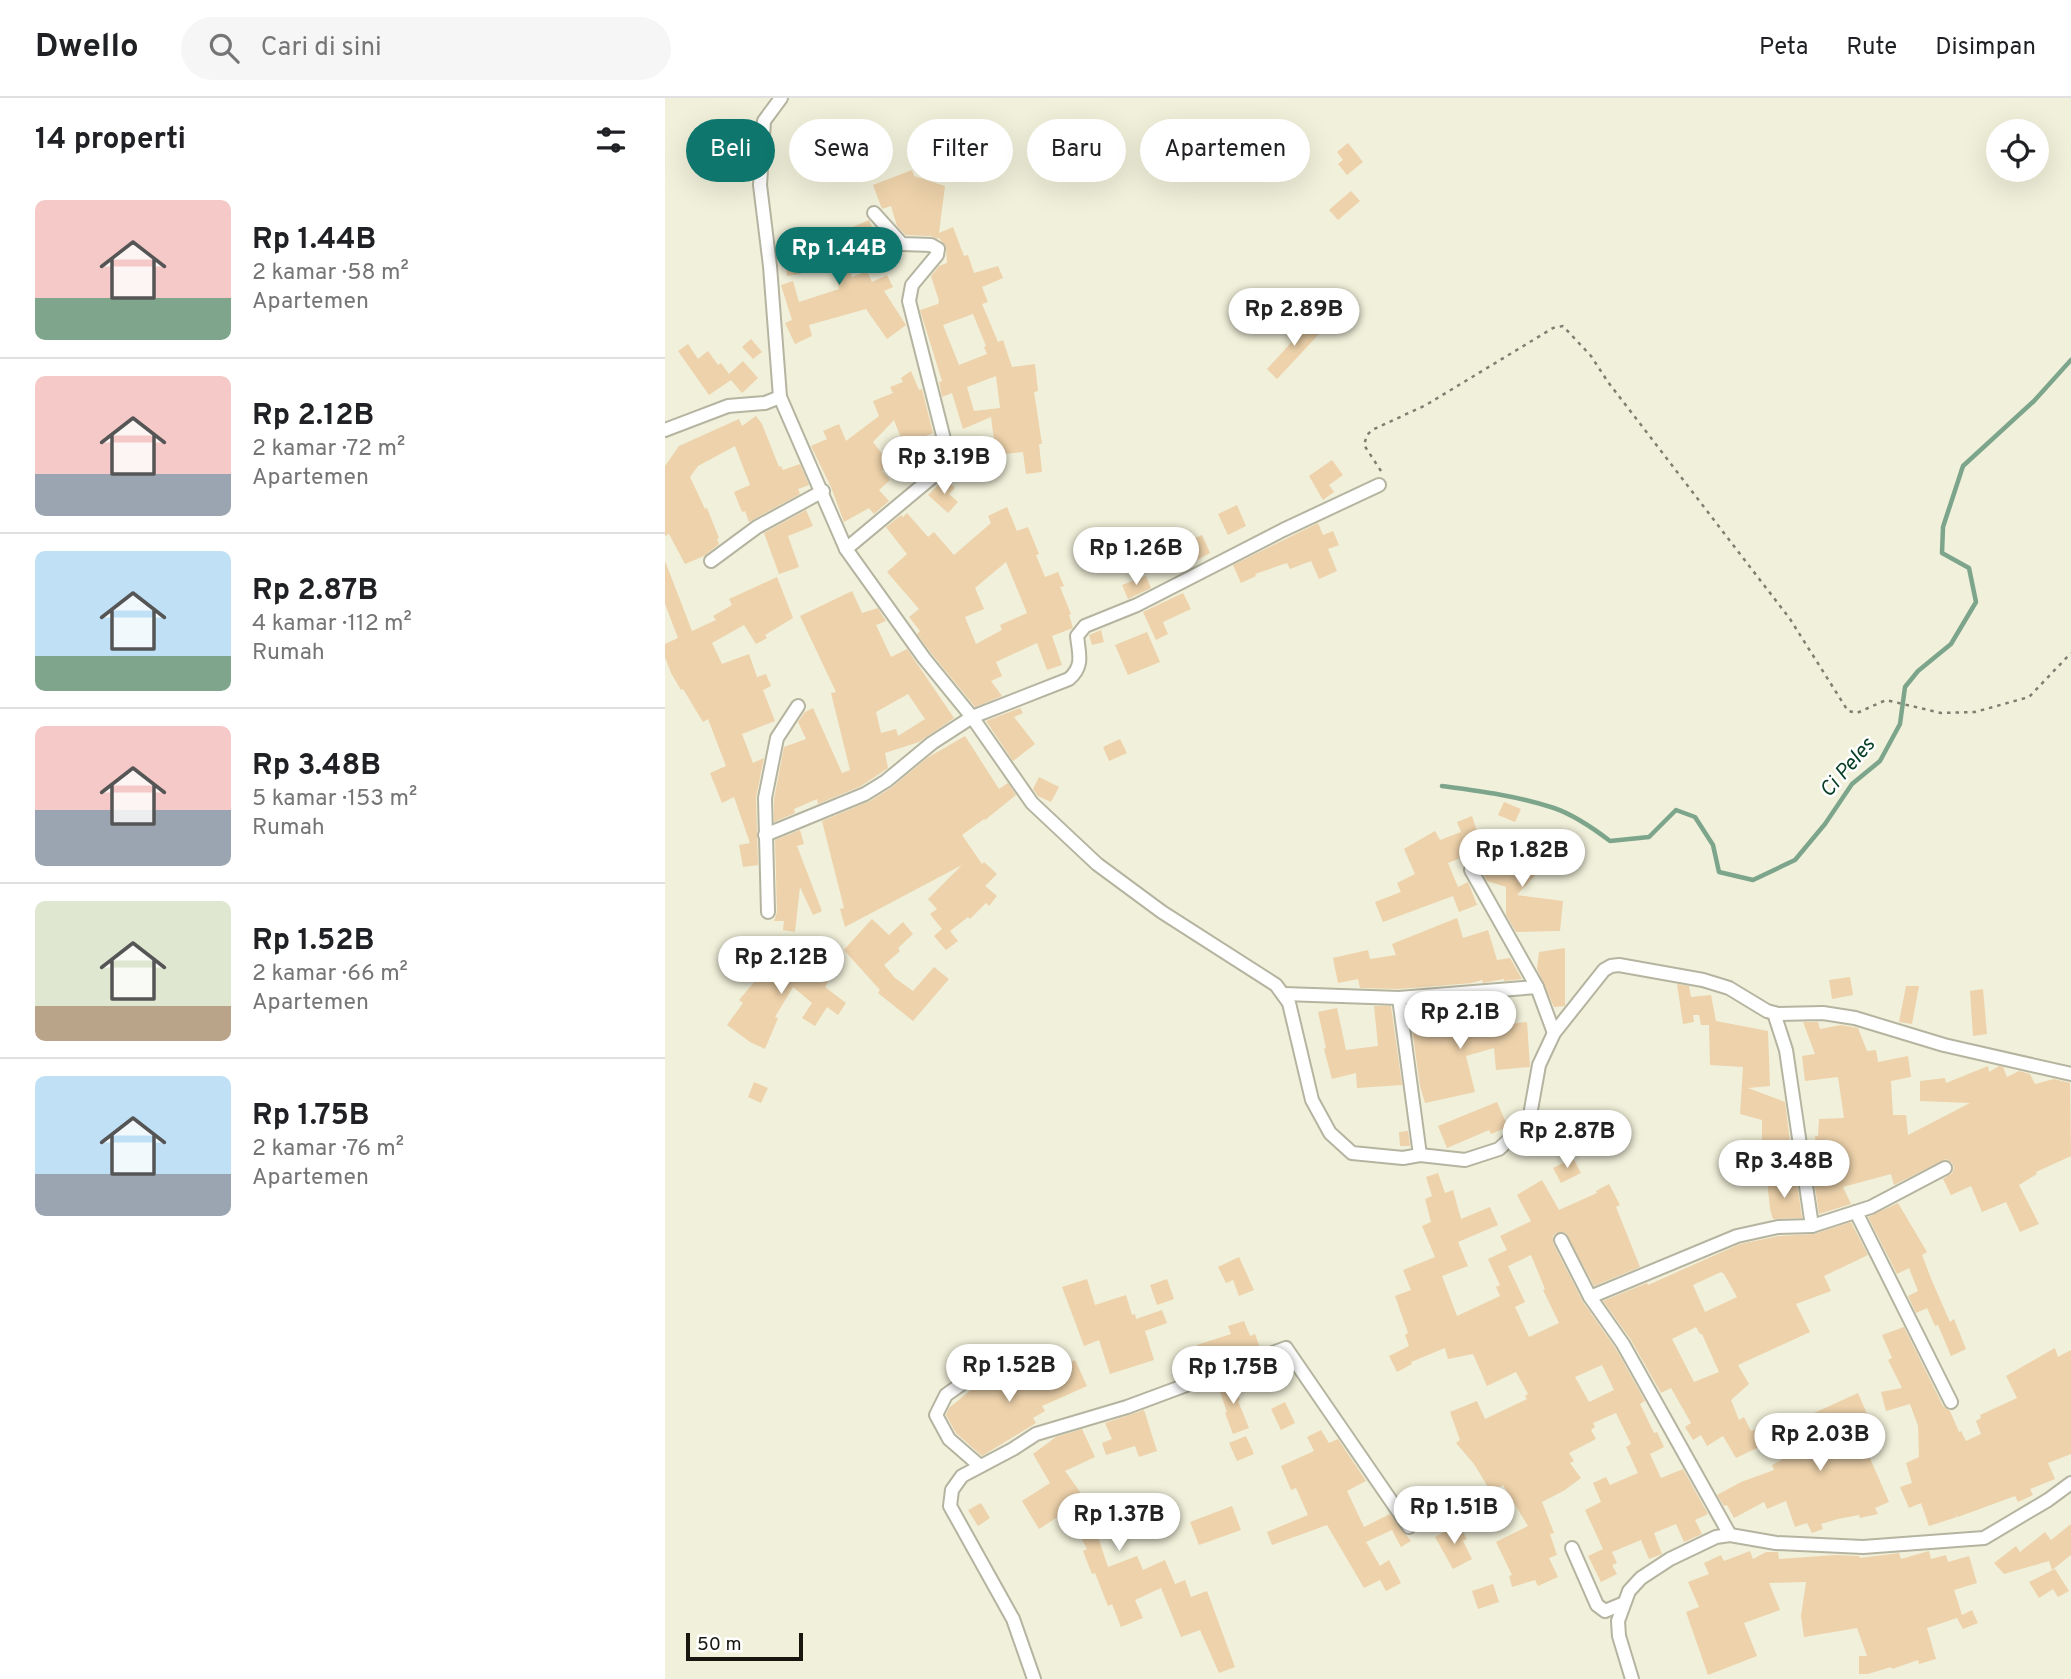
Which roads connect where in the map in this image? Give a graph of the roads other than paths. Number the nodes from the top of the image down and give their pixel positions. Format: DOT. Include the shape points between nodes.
graph roads {
  1 [pos="781,98"];
  2 [pos="874,213"];
  3 [pos="780,397"];
  4 [pos="665,430"];
  5 [pos="1379,485"];
  6 [pos="823,491"];
  7 [pos="846,549"];
  8 [pos="711,561"];
  9 [pos="798,706"];
  10 [pos="972,717"];
  11 [pos="765,835"];
  12 [pos="1471,870"];
  13 [pos="768,912"];
  14 [pos="1537,987"];
  15 [pos="1284,994"];
  16 [pos="1399,998"];
  17 [pos="1774,1013"];
  18 [pos="1554,1033"];
  19 [pos="2071,1074"];
  20 [pos="1420,1156"];
  21 [pos="1945,1168"];
  22 [pos="1856,1212"];
  23 [pos="1812,1226"];
  24 [pos="1562,1240"];
  25 [pos="1590,1297"];
  26 [pos="977,1373"];
  27 [pos="1951,1402"];
  28 [pos="980,1466"];
  29 [pos="2071,1482"];
  30 [pos="1409,1527"];
  31 [pos="1730,1535"];
  32 [pos="1572,1548"];
  33 [pos="1622,1604"];
  34 [pos="1034,1679"];
  35 [pos="1632,1679"];
  1 -- 3 [label="street" via="764,121 760,185"];
  2 -- 7 [label="street" via="902,244 938,249 912,285 909,301 948,455 942,469"];
  3 -- 4 [label="street" via="728,406"];
  3 -- 6 [label="street"];
  5 -- 10 [label="street" via="1137,606 1085,626 1077,636 1079,667 1069,679"];
  6 -- 7 [label="street"];
  6 -- 8 [label="street" via="757,527"];
  7 -- 10 [label="street"];
  9 -- 11 [label="street" via="777,738 765,798"];
  10 -- 11 [label="street" via="865,794"];
  10 -- 15 [label="street" via="1032,803 1097,864"];
  11 -- 13 [label="street"];
  12 -- 14 [label="street"];
  14 -- 16 [label="street"];
  14 -- 18 [label="street"];
  15 -- 16 [label="street"];
  15 -- 20 [label="street" via="1312,1100 1330,1133 1352,1153"];
  16 -- 20 [label="street"];
  17 -- 18 [label="street" via="1729,988 1619,965 1604,970"];
  17 -- 19 [label="street" via="1855,1018 1944,1045"];
  17 -- 23 [label="street" via="1786,1050"];
  18 -- 20 [label="street" via="1539,1065 1529,1121 1499,1149 1465,1160"];
  21 -- 22 [label="street"];
  22 -- 23 [label="street"];
  22 -- 27 [label="street"];
  23 -- 25 [label="street" via="1778,1227 1737,1236"];
  24 -- 25 [label="street"];
  25 -- 31 [label="street" via="1623,1344"];
  26 -- 28 [label="street" via="946,1395 936,1415 949,1438"];
  28 -- 30 [label="street" via="1036,1434 1128,1407 1286,1348"];
  28 -- 34 [label="street" via="952,1490 950,1506 1013,1619"];
  29 -- 31 [label="street" via="1984,1538 1863,1547 1776,1543"];
  31 -- 33 [label="street" via="1693,1548 1640,1578"];
  32 -- 33 [label="street" via="1597,1605 1605,1611"];
  33 -- 35 [label="street" via="1619,1636"];
}
